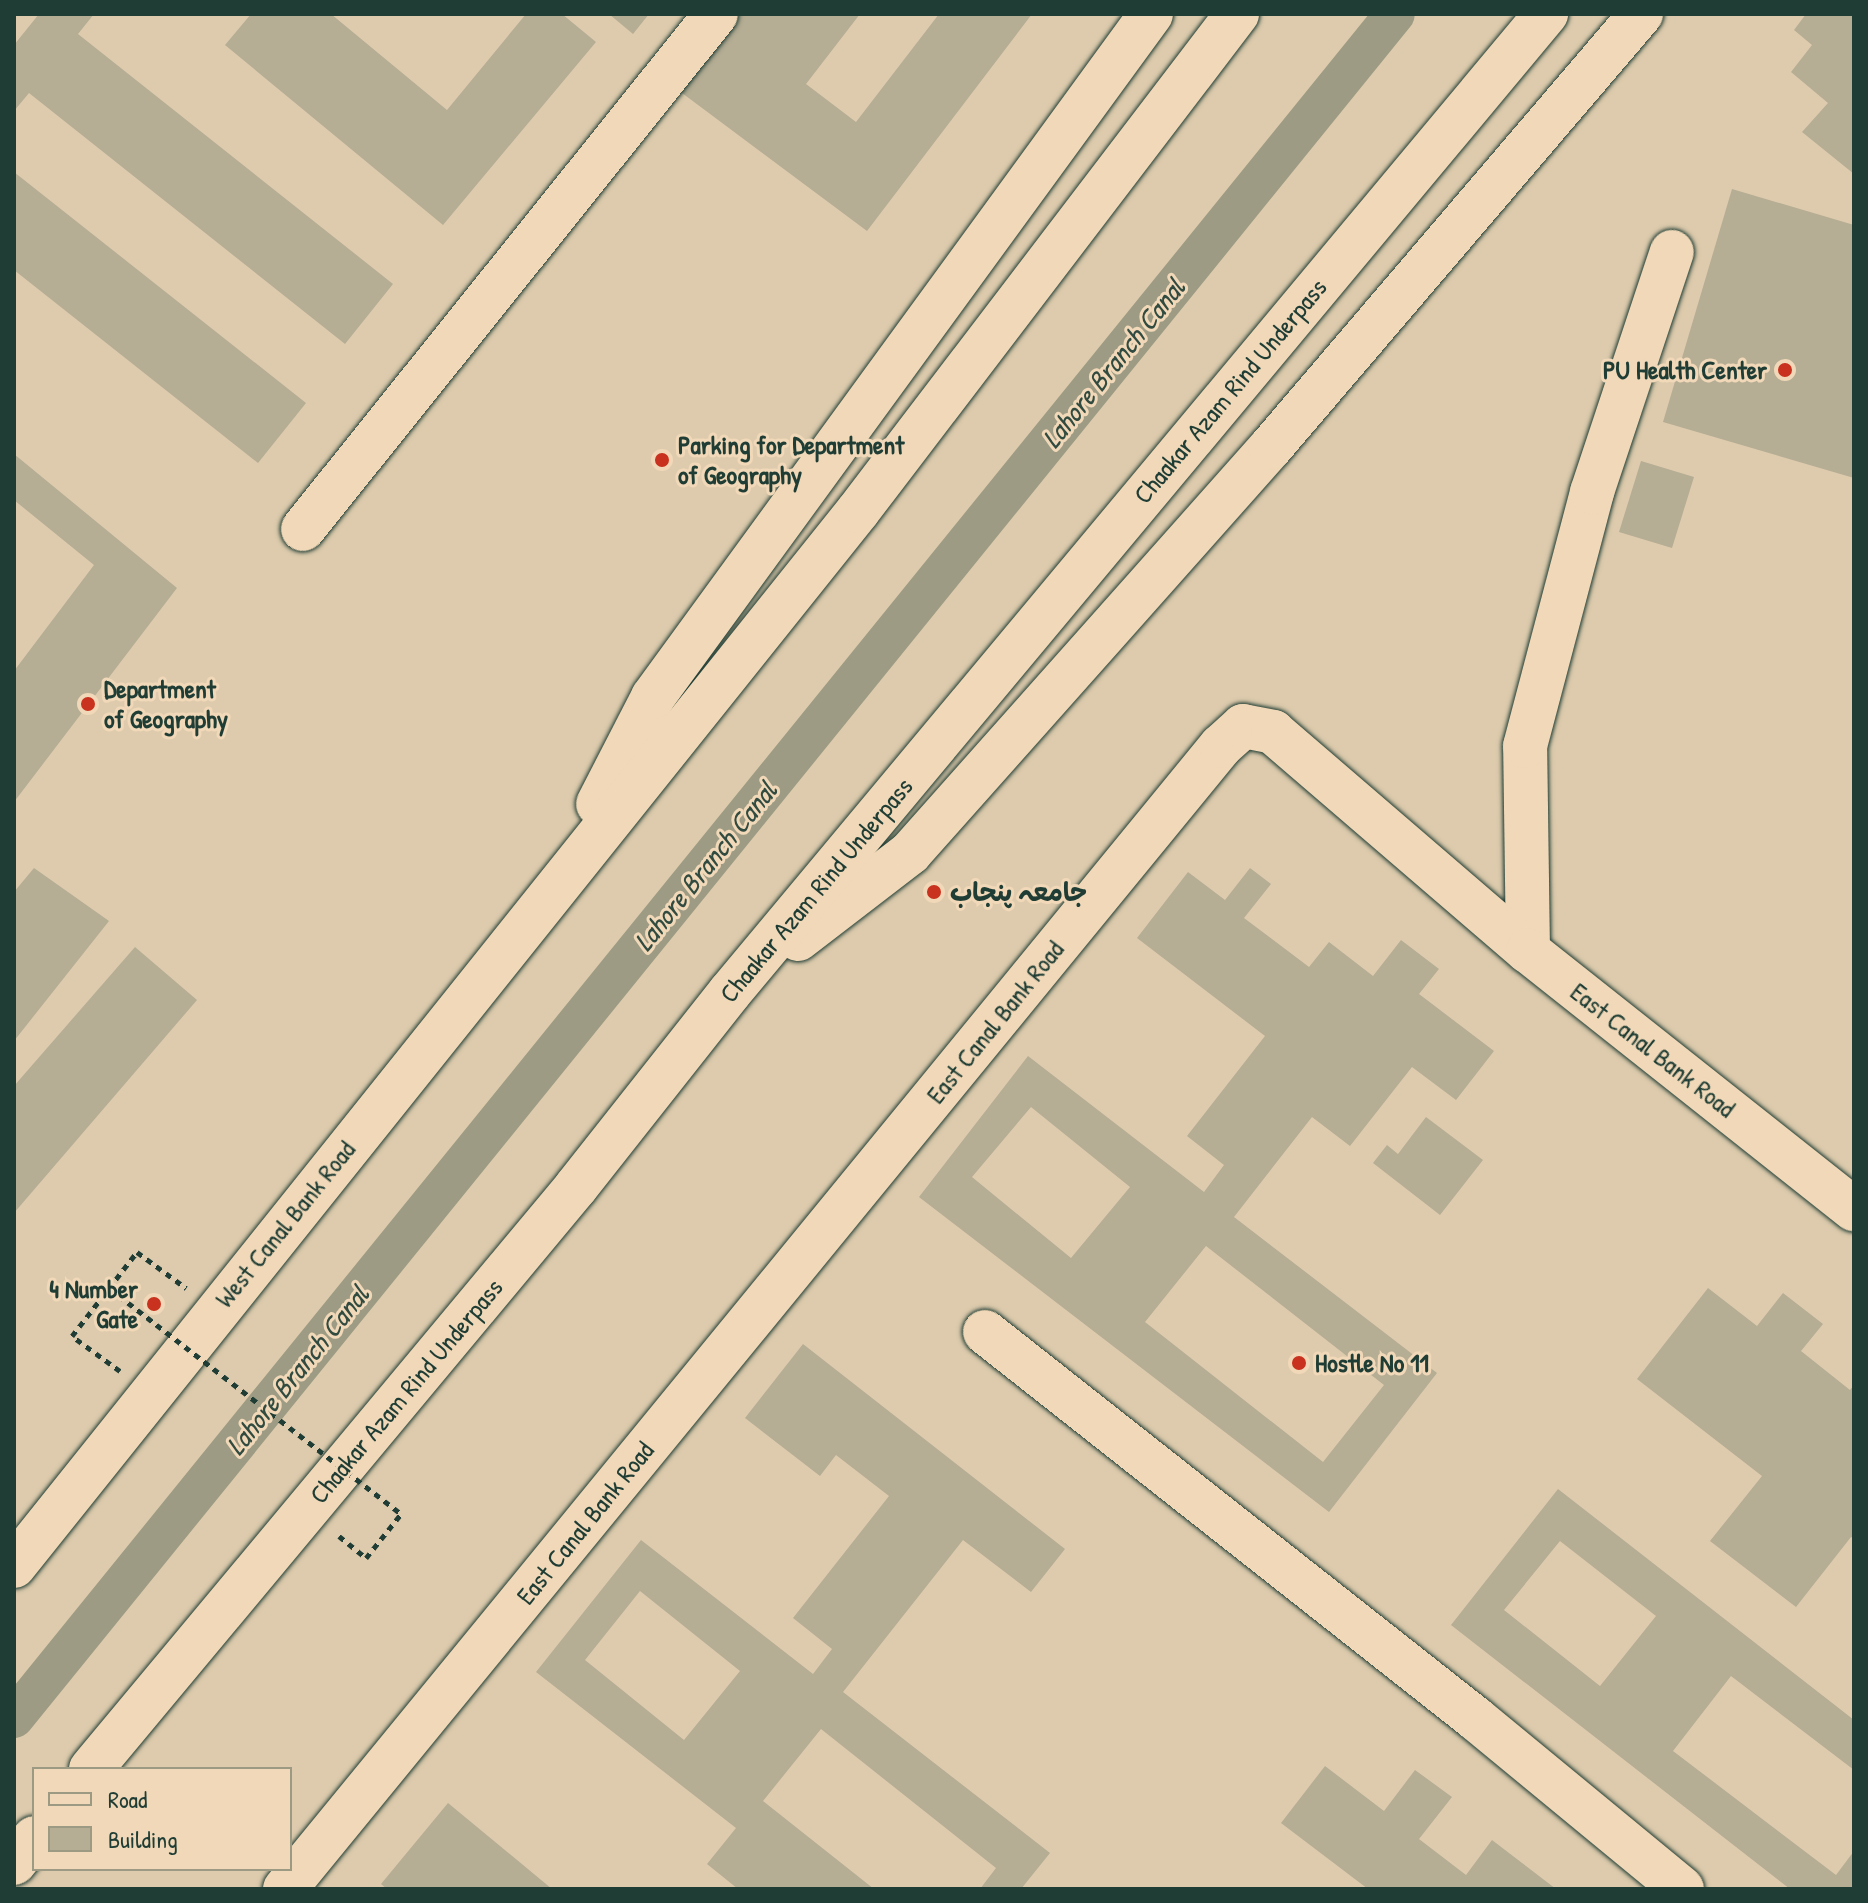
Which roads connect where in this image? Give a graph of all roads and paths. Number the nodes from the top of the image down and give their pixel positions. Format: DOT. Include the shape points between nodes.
graph roads {
  1 [pos="716,14"];
  2 [pos="1151,14"];
  3 [pos="1237,14"];
  4 [pos="1546,14"];
  5 [pos="1641,14"];
  6 [pos="1672,252"];
  7 [pos="303,529"];
  8 [pos="557,885"];
  9 [pos="1528,951"];
  10 [pos="730,992"];
  11 [pos="1854,1209"];
  12 [pos="109,1288"];
  13 [pos="216,1310"];
  14 [pos="985,1332"];
  15 [pos="149,1393"];
  16 [pos="366,1558"];
  17 [pos="14,1566"];
  18 [pos="93,1767"];
  19 [pos="32,1840"];
  20 [pos="14,1863"];
  21 [pos="285,1889"];
  22 [pos="1682,1889"];
  1 -- 7 [label="main road"];
  2 -- 8 [label="main road" via="653,697"];
  3 -- 8 [label="main road" via="858,511"];
  4 -- 10 [label="main road, Chaakar Azam Rind Underpass"];
  5 -- 10 [label="main road" via="1271,447 910,853"];
  6 -- 9 [label="main road" via="1592,492 1525,746"];
  8 -- 13 [label="main road, West Canal Bank Road"];
  9 -- 11 [label="main road, East Canal Bank Road"];
  9 -- 21 [label="main road, East Canal Bank Road" via="1273,732 1243,726 1221,746"];
  10 -- 18 [label="main road, Chaakar Azam Rind Underpass" via="576,1187"];
  12 -- 13 [label="path" via="137,1252"];
  12 -- 15 [label="path" via="72,1336"];
  12 -- 16 [label="path, bridge" via="401,1514"];
  13 -- 15 [label="main road, West Canal Bank Road"];
  14 -- 22 [label="main road" via="1476,1719"];
  15 -- 17 [label="main road, West Canal Bank Road"];
  19 -- 20 [label="main road"];
}
